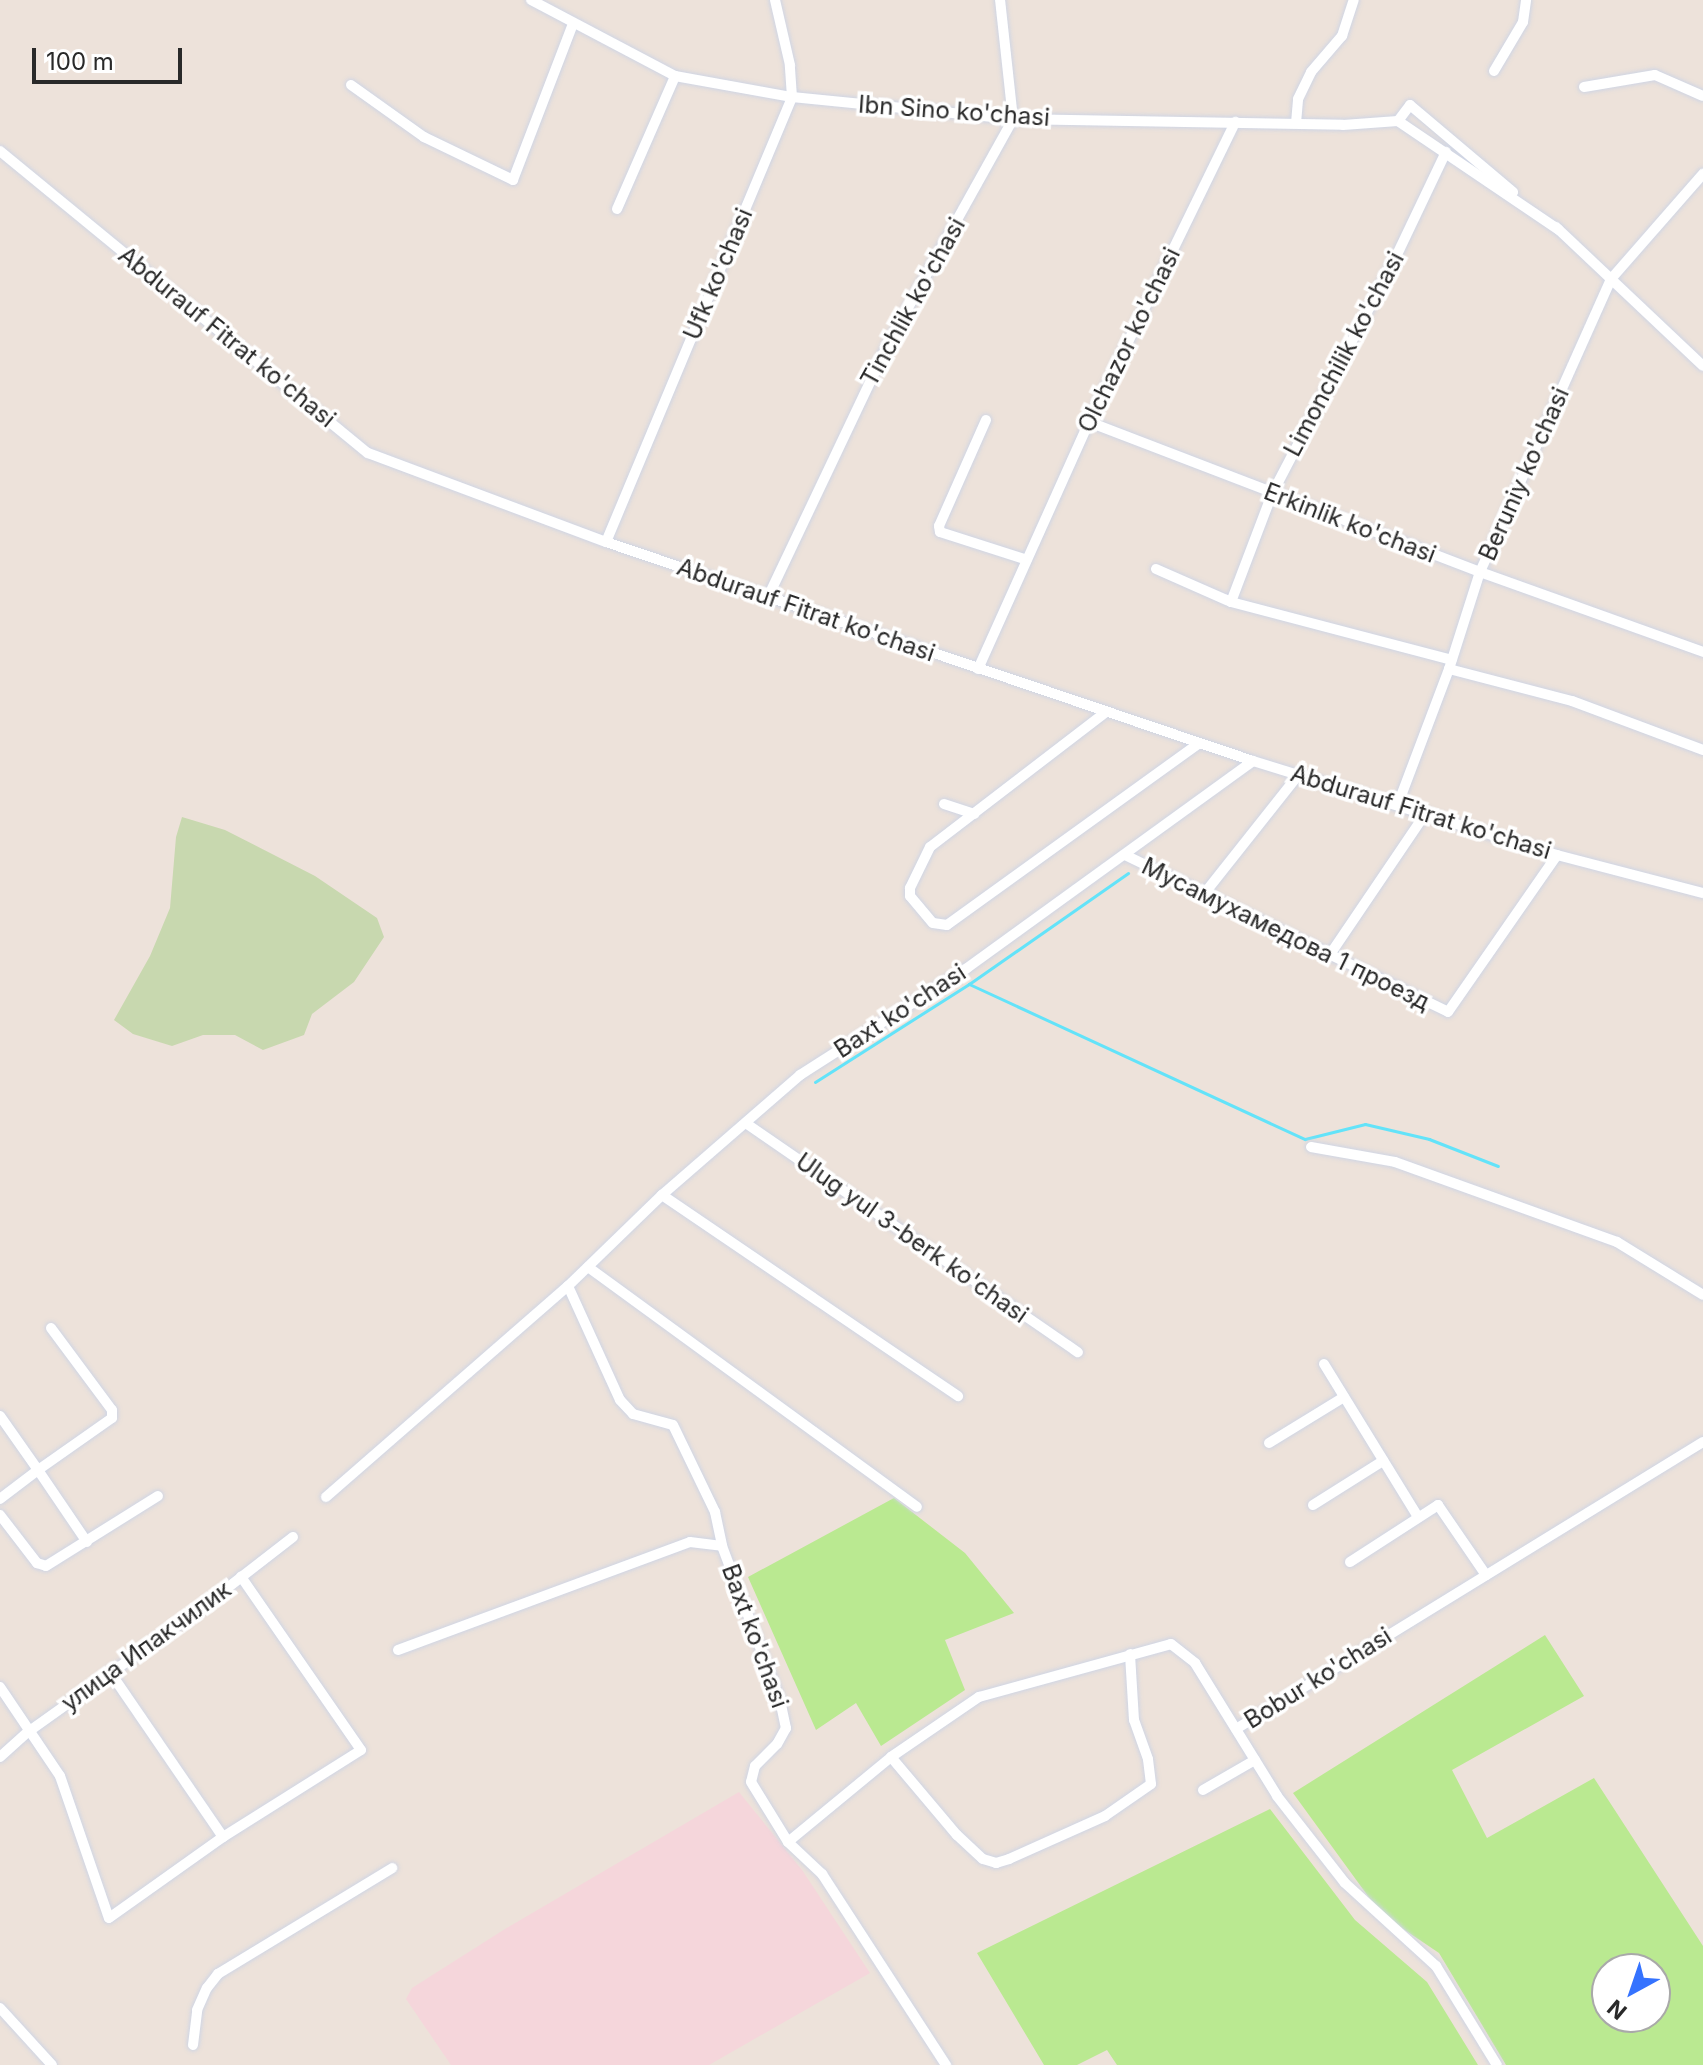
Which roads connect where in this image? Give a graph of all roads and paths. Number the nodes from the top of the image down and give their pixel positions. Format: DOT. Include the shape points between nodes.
graph roads {
  1 [pos="531,0"];
  2 [pos="775,0"];
  3 [pos="1000,0"];
  4 [pos="1354,0"];
  5 [pos="1526,0"];
  6 [pos="573,24"];
  7 [pos="1494,71"];
  8 [pos="675,76"];
  9 [pos="351,85"];
  10 [pos="1584,87"];
  11 [pos="1703,96"];
  12 [pos="792,97"];
  13 [pos="1013,119"];
  14 [pos="1398,121"];
  15 [pos="1235,122"];
  16 [pos="1296,123"];
  17 [pos="0,151"];
  18 [pos="1446,152"];
  19 [pos="1703,174"];
  20 [pos="617,209"];
  21 [pos="1559,230"];
  22 [pos="1611,279"];
  23 [pos="1703,366"];
  24 [pos="986,420"];
  25 [pos="1089,422"];
  26 [pos="1272,494"];
  27 [pos="606,542"];
  28 [pos="1027,560"];
  29 [pos="1156,569"];
  30 [pos="1480,572"];
  31 [pos="768,597"];
  32 [pos="1231,602"];
  33 [pos="1703,652"];
  34 [pos="1451,664"];
  35 [pos="978,669"];
  36 [pos="1106,712"];
  37 [pos="1199,743"];
  38 [pos="1703,750"];
  39 [pos="1253,761"];
  40 [pos="1299,774"];
  41 [pos="944,804"];
  42 [pos="1398,804"];
  43 [pos="1426,813"];
  44 [pos="974,814"];
  45 [pos="1125,855"];
  46 [pos="1557,855"];
  47 [pos="1703,893"];
  48 [pos="1204,894"];
  49 [pos="1329,956"];
  50 [pos="747,1124"];
  51 [pos="1311,1147"];
  52 [pos="662,1195"];
  53 [pos="588,1267"];
  54 [pos="568,1286"];
  55 [pos="1703,1295"];
  56 [pos="51,1328"];
  57 [pos="1078,1352"];
  58 [pos="1324,1364"];
  59 [pos="958,1396"];
  60 [pos="1344,1397"];
  61 [pos="0,1416"];
  62 [pos="1703,1442"];
  63 [pos="1269,1443"];
  64 [pos="1383,1461"];
  65 [pos="38,1470"];
  66 [pos="158,1496"];
  67 [pos="326,1497"];
  68 [pos="0,1499"];
  69 [pos="1313,1505"];
  70 [pos="917,1507"];
  71 [pos="0,1515"];
  72 [pos="1418,1517"];
  73 [pos="293,1537"];
  74 [pos="87,1542"];
  75 [pos="722,1546"];
  76 [pos="1350,1562"];
  77 [pos="1486,1575"];
  78 [pos="241,1577"];
  79 [pos="398,1650"];
  80 [pos="1130,1654"];
  81 [pos="110,1672"];
  82 [pos="0,1687"];
  83 [pos="1236,1729"];
  84 [pos="28,1732"];
  85 [pos="0,1757"];
  86 [pos="891,1757"];
  87 [pos="1255,1760"];
  88 [pos="1203,1790"];
  89 [pos="223,1837"];
  90 [pos="788,1842"];
  91 [pos="392,1868"];
  92 [pos="0,2008"];
  93 [pos="193,2045"];
  94 [pos="52,2065"];
  95 [pos="946,2065"];
  96 [pos="1497,2065"];
  1 -- 6 [label="street, Ibn Sino ko'chasi"];
  2 -- 12 [label="street, Ufk ko'chasi"];
  3 -- 13 [label="street"];
  4 -- 16 [label="street" via="1342,36 1311,72 1298,99"];
  5 -- 7 [label="street" via="1523,22"];
  6 -- 8 [label="street, Ibn Sino ko'chasi"];
  6 -- 9 [label="street" via="513,180 424,137"];
  8 -- 12 [label="street, Ibn Sino ko'chasi"];
  8 -- 20 [label="street"];
  10 -- 11 [label="street" via="1655,75"];
  12 -- 13 [label="street, Ibn Sino ko'chasi"];
  12 -- 27 [label="street, Ufk ko'chasi"];
  13 -- 15 [label="street, Ibn Sino ko'chasi"];
  13 -- 31 [label="street, Tinchlik ko'chasi" via="889,342"];
  14 -- 16 [label="street, Ibn Sino ko'chasi"];
  14 -- 18 [label="street, Ibn Sino ko'chasi"];
  14 -- 21 [label="street, Ibn Sino ko'chasi" via="1410,105"];
  15 -- 16 [label="street, Ibn Sino ko'chasi"];
  15 -- 25 [label="street, Olchazor ko'chasi"];
  17 -- 27 [label="street, Abdurauf Fitrat ko'chasi" via="368,453"];
  18 -- 21 [label="street, Ibn Sino ko'chasi"];
  18 -- 26 [label="street, Limonchilik ko'chasi"];
  19 -- 22 [label="street, Beruniy ko'chasi"];
  21 -- 22 [label="street, Ibn Sino ko'chasi"];
  22 -- 23 [label="street, Ibn Sino ko'chasi"];
  22 -- 30 [label="street, Beruniy ko'chasi"];
  24 -- 28 [label="street" via="940,532"];
  25 -- 26 [label="street, Erkinlik ko'chasi"];
  25 -- 28 [label="street, Olchazor ko'chasi"];
  26 -- 30 [label="street, Erkinlik ko'chasi"];
  26 -- 32 [label="street, Limonchilik ko'chasi"];
  27 -- 31 [label="street, Abdurauf Fitrat ko'chasi"];
  28 -- 35 [label="street, Olchazor ko'chasi"];
  29 -- 32 [label="street"];
  30 -- 33 [label="street, Erkinlik ko'chasi"];
  30 -- 34 [label="street, Beruniy ko'chasi"];
  31 -- 35 [label="street, Abdurauf Fitrat ko'chasi"];
  32 -- 34 [label="street"];
  34 -- 38 [label="street" via="1572,701"];
  34 -- 42 [label="street, Beruniy ko'chasi"];
  35 -- 36 [label="street, Abdurauf Fitrat ko'chasi"];
  36 -- 37 [label="street, Abdurauf Fitrat ko'chasi"];
  36 -- 44 [label="street"];
  37 -- 39 [label="street, Abdurauf Fitrat ko'chasi"];
  37 -- 44 [label="street" via="941,926 910,896 910,888 930,847"];
  39 -- 40 [label="street, Abdurauf Fitrat ko'chasi"];
  39 -- 45 [label="street, Baxt ko'chasi"];
  40 -- 42 [label="street, Abdurauf Fitrat ko'chasi"];
  40 -- 48 [label="street"];
  41 -- 44 [label="street"];
  42 -- 43 [label="street, Abdurauf Fitrat ko'chasi"];
  43 -- 46 [label="street, Abdurauf Fitrat ko'chasi"];
  43 -- 49 [label="street"];
  45 -- 48 [label="street, Мусамухамедова 1 проезд"];
  45 -- 50 [label="street, Baxt ko'chasi" via="967,968 800,1075"];
  46 -- 47 [label="street, Abdurauf Fitrat ko'chasi"];
  46 -- 49 [label="street, Мусамухамедова 1 проезд" via="1448,1012"];
  48 -- 49 [label="street, Мусамухамедова 1 проезд"];
  50 -- 52 [label="street, Baxt ko'chasi"];
  50 -- 57 [label="street, Ulug yul 3-berk ko'chasi"];
  51 -- 55 [label="street" via="1395,1162 1617,1242"];
  52 -- 53 [label="street, Baxt ko'chasi"];
  52 -- 59 [label="street"];
  53 -- 54 [label="street, Baxt ko'chasi"];
  53 -- 70 [label="street"];
  54 -- 67 [label="street, Baxt ko'chasi"];
  54 -- 75 [label="street, Baxt ko'chasi" via="620,1400 633,1414 673,1425 715,1512"];
  56 -- 65 [label="street" via="112,1410 112,1418"];
  58 -- 60 [label="street"];
  60 -- 63 [label="street"];
  60 -- 64 [label="street"];
  61 -- 65 [label="street"];
  62 -- 77 [label="street, Bobur ko'chasi"];
  64 -- 69 [label="street"];
  64 -- 72 [label="street"];
  65 -- 68 [label="street"];
  65 -- 74 [label="street"];
  66 -- 74 [label="street"];
  71 -- 74 [label="street" via="37,1563 46,1566"];
  72 -- 76 [label="street"];
  72 -- 77 [label="street" via="1438,1505"];
  73 -- 78 [label="street, улица Ипакчилик"];
  75 -- 79 [label="street" via="690,1542"];
  75 -- 90 [label="street, Baxt ko'chasi" via="780,1700 786,1728 755,1766 751,1782"];
  77 -- 83 [label="street, Bobur ko'chasi"];
  78 -- 81 [label="street, улица Ипакчилик"];
  78 -- 89 [label="street" via="361,1750"];
  80 -- 83 [label="street, Bobur ko'chasi" via="1171,1644 1183,1650"];
  80 -- 86 [label="street, Bobur ko'chasi" via="979,1697"];
  80 -- 86 [label="street" via="1134,1720 1151,1784 1105,1816 1009,1859 983,1859"];
  81 -- 84 [label="street, улица Ипакчилик"];
  81 -- 89 [label="street"];
  82 -- 84 [label="street"];
  83 -- 87 [label="street"];
  84 -- 85 [label="street, улица Ипакчилик"];
  84 -- 89 [label="street" via="60,1776 109,1918"];
  86 -- 90 [label="street, Bobur ko'chasi"];
  87 -- 88 [label="street"];
  87 -- 96 [label="street" via="1345,1883 1436,1966"];
  90 -- 95 [label="street, Baxt ko'chasi" via="822,1874"];
  91 -- 93 [label="street" via="218,1974 197,2010"];
  92 -- 94 [label="street"];
}
